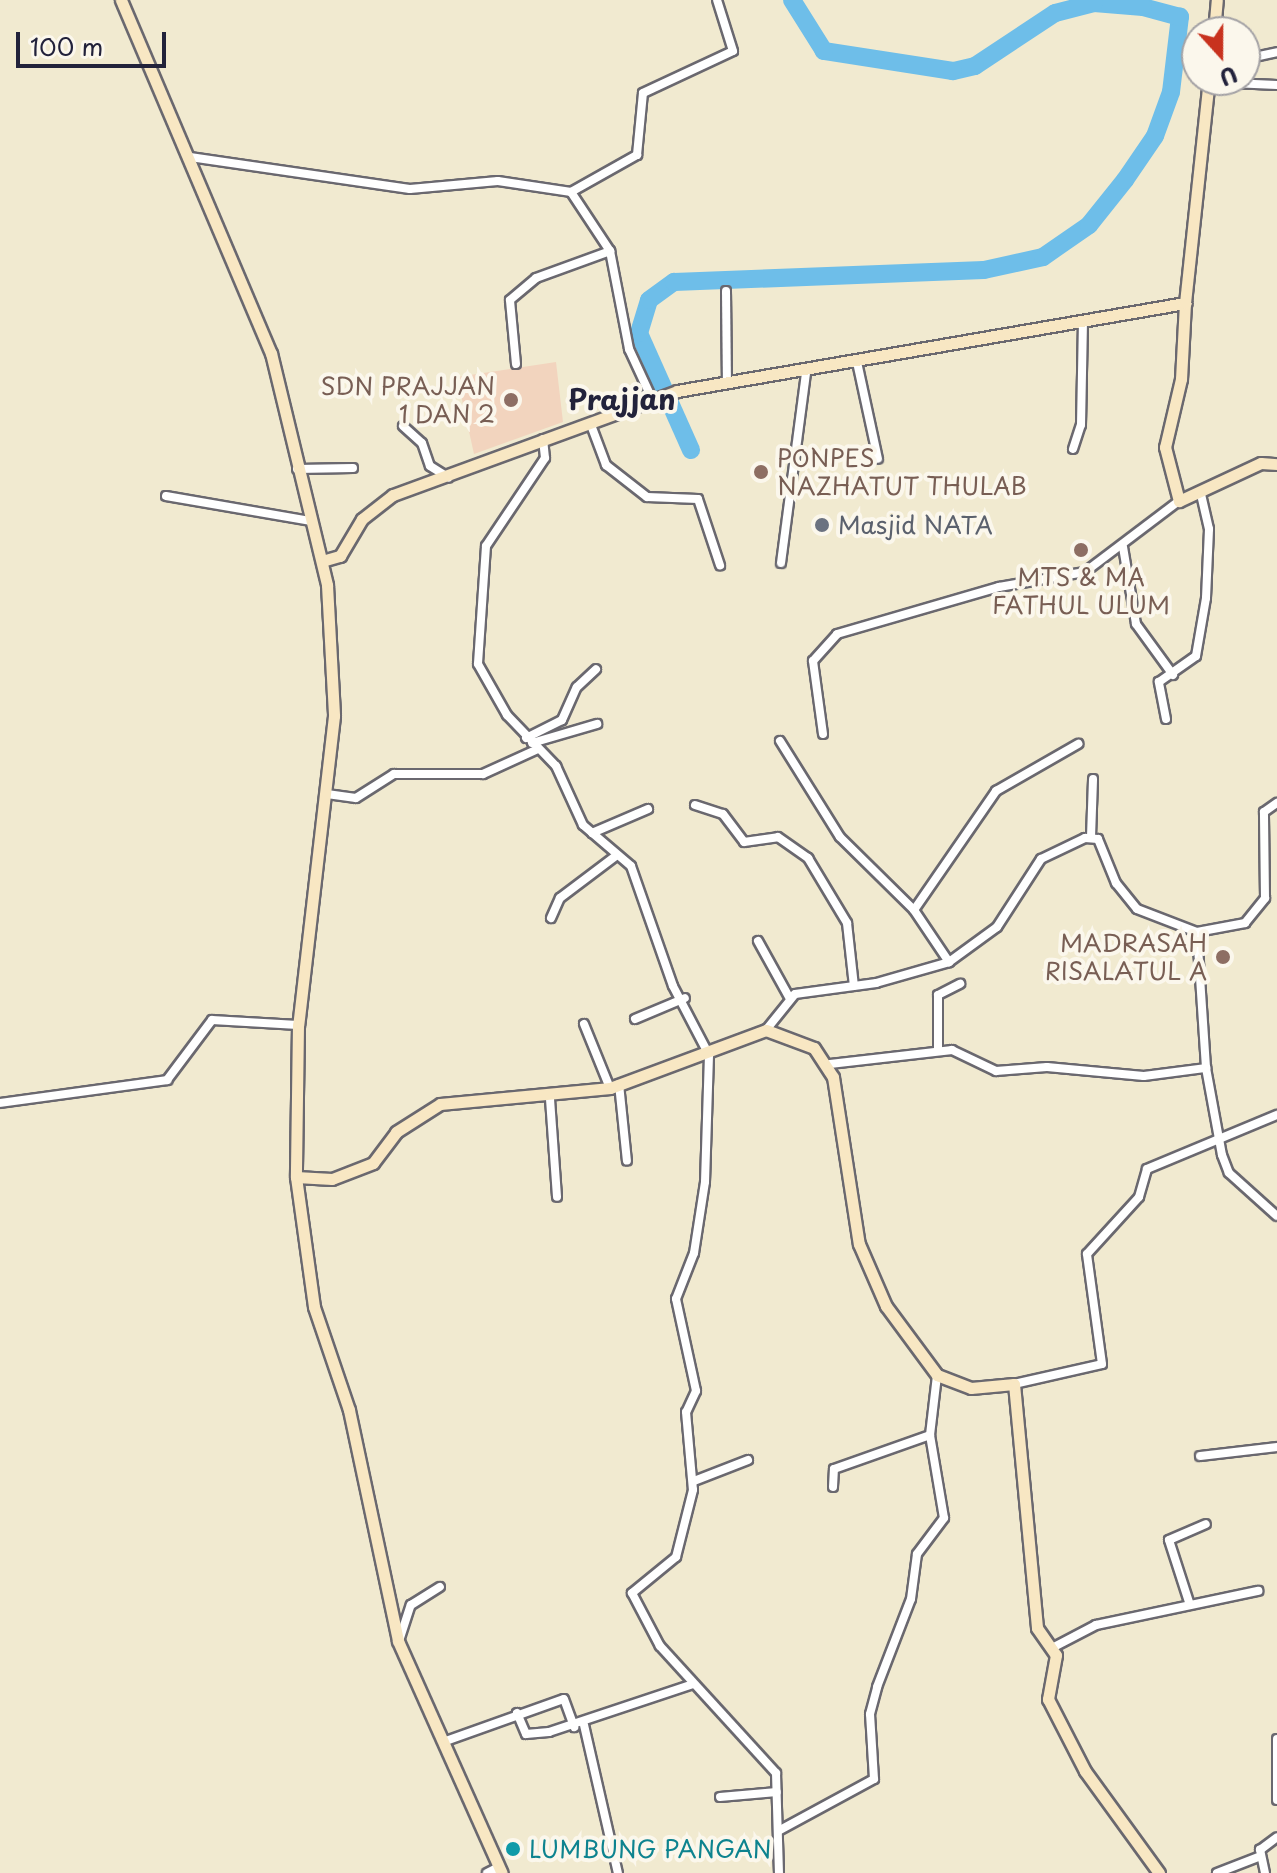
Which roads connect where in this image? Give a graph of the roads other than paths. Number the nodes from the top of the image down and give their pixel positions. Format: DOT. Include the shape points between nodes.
graph roads {
  1 [pos="121,0"];
  2 [pos="717,0"];
  3 [pos="1207,96"];
  4 [pos="190,157"];
  5 [pos="571,192"];
  6 [pos="610,251"];
  7 [pos="726,291"];
  8 [pos="1185,303"];
  9 [pos="1083,323"];
  10 [pos="857,362"];
  11 [pos="516,364"];
  12 [pos="806,374"];
  13 [pos="727,382"];
  14 [pos="656,400"];
  15 [pos="591,425"];
  16 [pos="403,426"];
  17 [pos="543,439"];
  18 [pos="1073,449"];
  19 [pos="878,459"];
  20 [pos="1277,464"];
  21 [pos="353,468"];
  22 [pos="297,469"];
  23 [pos="449,479"];
  24 [pos="1200,491"];
  25 [pos="166,496"];
  26 [pos="1179,501"];
  27 [pos="310,521"];
  28 [pos="1123,547"];
  29 [pos="322,561"];
  30 [pos="781,563"];
  31 [pos="720,565"];
  32 [pos="596,669"];
  33 [pos="1173,675"];
  34 [pos="1166,719"];
  35 [pos="597,724"];
  36 [pos="823,734"];
  37 [pos="780,741"];
  38 [pos="532,743"];
  39 [pos="1078,744"];
  40 [pos="1093,779"];
  41 [pos="327,794"];
  42 [pos="1277,803"];
  43 [pos="695,805"];
  44 [pos="648,809"];
  45 [pos="592,833"];
  46 [pos="1091,837"];
  47 [pos="617,855"];
  48 [pos="914,910"];
  49 [pos="551,918"];
  50 [pos="1197,932"];
  51 [pos="758,941"];
  52 [pos="949,962"];
  53 [pos="960,984"];
  54 [pos="854,986"];
  55 [pos="789,997"];
  56 [pos="685,998"];
  57 [pos="635,1019"];
  58 [pos="584,1024"];
  59 [pos="298,1025"];
  60 [pos="766,1030"];
  61 [pos="938,1050"];
  62 [pos="709,1055"];
  63 [pos="830,1064"];
  64 [pos="1206,1068"];
  65 [pos="614,1086"];
  66 [pos="550,1099"];
  67 [pos="0,1103"];
  68 [pos="1277,1115"];
  69 [pos="1218,1136"];
  70 [pos="627,1161"];
  71 [pos="296,1177"];
  72 [pos="557,1197"];
  73 [pos="1277,1216"];
  74 [pos="937,1375"];
  75 [pos="1014,1384"];
  76 [pos="930,1435"];
  77 [pos="1277,1447"];
  78 [pos="1200,1456"];
  79 [pos="748,1460"];
  80 [pos="694,1481"];
  81 [pos="833,1487"];
  82 [pos="1206,1524"];
  83 [pos="440,1587"];
  84 [pos="1258,1591"];
  85 [pos="1189,1602"];
  86 [pos="398,1641"];
  87 [pos="1052,1648"];
  88 [pos="693,1684"];
  89 [pos="517,1713"];
  90 [pos="579,1726"];
  91 [pos="1277,1739"];
  92 [pos="443,1742"];
  93 [pos="777,1792"];
  94 [pos="720,1797"];
  95 [pos="1277,1800"];
  96 [pos="780,1830"];
  97 [pos="1277,1837"];
  98 [pos="1261,1856"];
  99 [pos="500,1870"];
  100 [pos="487,1873"];
  101 [pos="618,1873"];
  102 [pos="779,1873"];
  103 [pos="1159,1873"];
  104 [pos="1217,1873"];
  105 [pos="1265,1873"];
  1 -- 4 [label="street"];
  2 -- 5 [label="street" via="733,51 643,93 637,155"];
  3 -- 8 [label="street"];
  4 -- 5 [label="street" via="410,189 498,181"];
  4 -- 22 [label="street" via="271,353"];
  5 -- 6 [label="street"];
  6 -- 11 [label="street" via="536,278 510,300"];
  6 -- 14 [label="street" via="629,349"];
  7 -- 13 [label="street"];
  8 -- 9 [label="street"];
  8 -- 26 [label="street" via="1181,379 1165,447"];
  9 -- 10 [label="street"];
  9 -- 18 [label="street" via="1081,425"];
  10 -- 12 [label="street"];
  10 -- 19 [label="street"];
  12 -- 13 [label="street"];
  12 -- 30 [label="street"];
  13 -- 14 [label="street"];
  14 -- 15 [label="street"];
  15 -- 17 [label="street"];
  15 -- 31 [label="street" via="606,465 647,497 698,499"];
  16 -- 23 [label="street" via="422,443 430,466"];
  17 -- 23 [label="street"];
  17 -- 38 [label="street" via="545,458 490,532 477,637 483,676"];
  20 -- 24 [label="street" via="1261,463"];
  21 -- 22 [label="street"];
  22 -- 27 [label="street"];
  23 -- 29 [label="street" via="393,495 362,519 340,556"];
  24 -- 26 [label="street"];
  24 -- 33 [label="street" via="1209,529 1206,598 1196,656"];
  25 -- 27 [label="street"];
  26 -- 28 [label="street"];
  27 -- 29 [label="street"];
  28 -- 33 [label="street" via="1136,624"];
  28 -- 36 [label="street" via="1071,577 999,587 837,634 813,661"];
  29 -- 41 [label="street" via="334,716"];
  32 -- 38 [label="street" via="577,687 562,720"];
  33 -- 34 [label="street" via="1158,687"];
  35 -- 38 [label="street"];
  37 -- 48 [label="street" via="840,837"];
  38 -- 41 [label="street" via="483,774 394,774 360,796"];
  38 -- 45 [label="street" via="556,766"];
  39 -- 48 [label="street" via="996,791"];
  40 -- 46 [label="street"];
  41 -- 59 [label="street"];
  42 -- 50 [label="street" via="1264,812 1265,898 1256,914 1222,931"];
  43 -- 54 [label="street" via="723,814 744,842 778,837 808,858 847,923"];
  44 -- 45 [label="street"];
  45 -- 47 [label="street"];
  46 -- 50 [label="street" via="1137,909"];
  46 -- 52 [label="street" via="1041,859 997,927"];
  47 -- 49 [label="street" via="560,898"];
  47 -- 56 [label="street" via="636,875 673,986"];
  48 -- 52 [label="street"];
  50 -- 64 [label="street"];
  51 -- 55 [label="street"];
  52 -- 54 [label="street"];
  53 -- 61 [label="street" via="938,995"];
  54 -- 55 [label="street"];
  55 -- 60 [label="street"];
  56 -- 57 [label="street"];
  56 -- 62 [label="street"];
  58 -- 65 [label="street"];
  59 -- 67 [label="street" via="212,1020 167,1080"];
  59 -- 71 [label="street"];
  60 -- 62 [label="street"];
  60 -- 63 [label="street" via="814,1048"];
  61 -- 63 [label="street"];
  61 -- 64 [label="street" via="957,1050 996,1071 1047,1067 1144,1076"];
  62 -- 65 [label="street"];
  62 -- 80 [label="street" via="705,1182 694,1253 676,1299 696,1391 686,1412"];
  63 -- 74 [label="street" via="866,1266 906,1339"];
  64 -- 69 [label="street"];
  65 -- 66 [label="street"];
  65 -- 70 [label="street"];
  66 -- 71 [label="street" via="440,1104 396,1132 373,1163 332,1179"];
  66 -- 72 [label="street"];
  68 -- 69 [label="street"];
  69 -- 73 [label="street" via="1229,1173"];
  69 -- 75 [label="street" via="1147,1169 1139,1197 1087,1254 1102,1364"];
  71 -- 86 [label="street" via="314,1307 349,1410"];
  74 -- 75 [label="street" via="971,1388"];
  74 -- 76 [label="street"];
  75 -- 87 [label="street" via="1037,1628"];
  76 -- 81 [label="street" via="834,1469"];
  76 -- 96 [label="street" via="944,1518 917,1554 911,1599 873,1700 874,1779"];
  77 -- 78 [label="street"];
  79 -- 80 [label="street"];
  80 -- 88 [label="street" via="676,1557 632,1593 652,1636"];
  82 -- 85 [label="street" via="1169,1540"];
  83 -- 86 [label="street" via="411,1605"];
  84 -- 85 [label="street"];
  85 -- 87 [label="street" via="1117,1626 1096,1625"];
  86 -- 92 [label="street"];
  87 -- 103 [label="street" via="1045,1684 1055,1722"];
  88 -- 90 [label="street"];
  88 -- 93 [label="street" via="771,1767"];
  89 -- 90 [label="street" via="527,1735"];
  89 -- 90 [label="street" via="564,1699"];
  89 -- 92 [label="street"];
  90 -- 101 [label="street"];
  91 -- 95 [label="street"];
  92 -- 99 [label="street"];
  93 -- 94 [label="street"];
  93 -- 96 [label="street"];
  96 -- 102 [label="street"];
  97 -- 98 [label="street" via="1263,1845"];
  98 -- 104 [label="street"];
  98 -- 105 [label="street"];
  99 -- 100 [label="street"];
}
